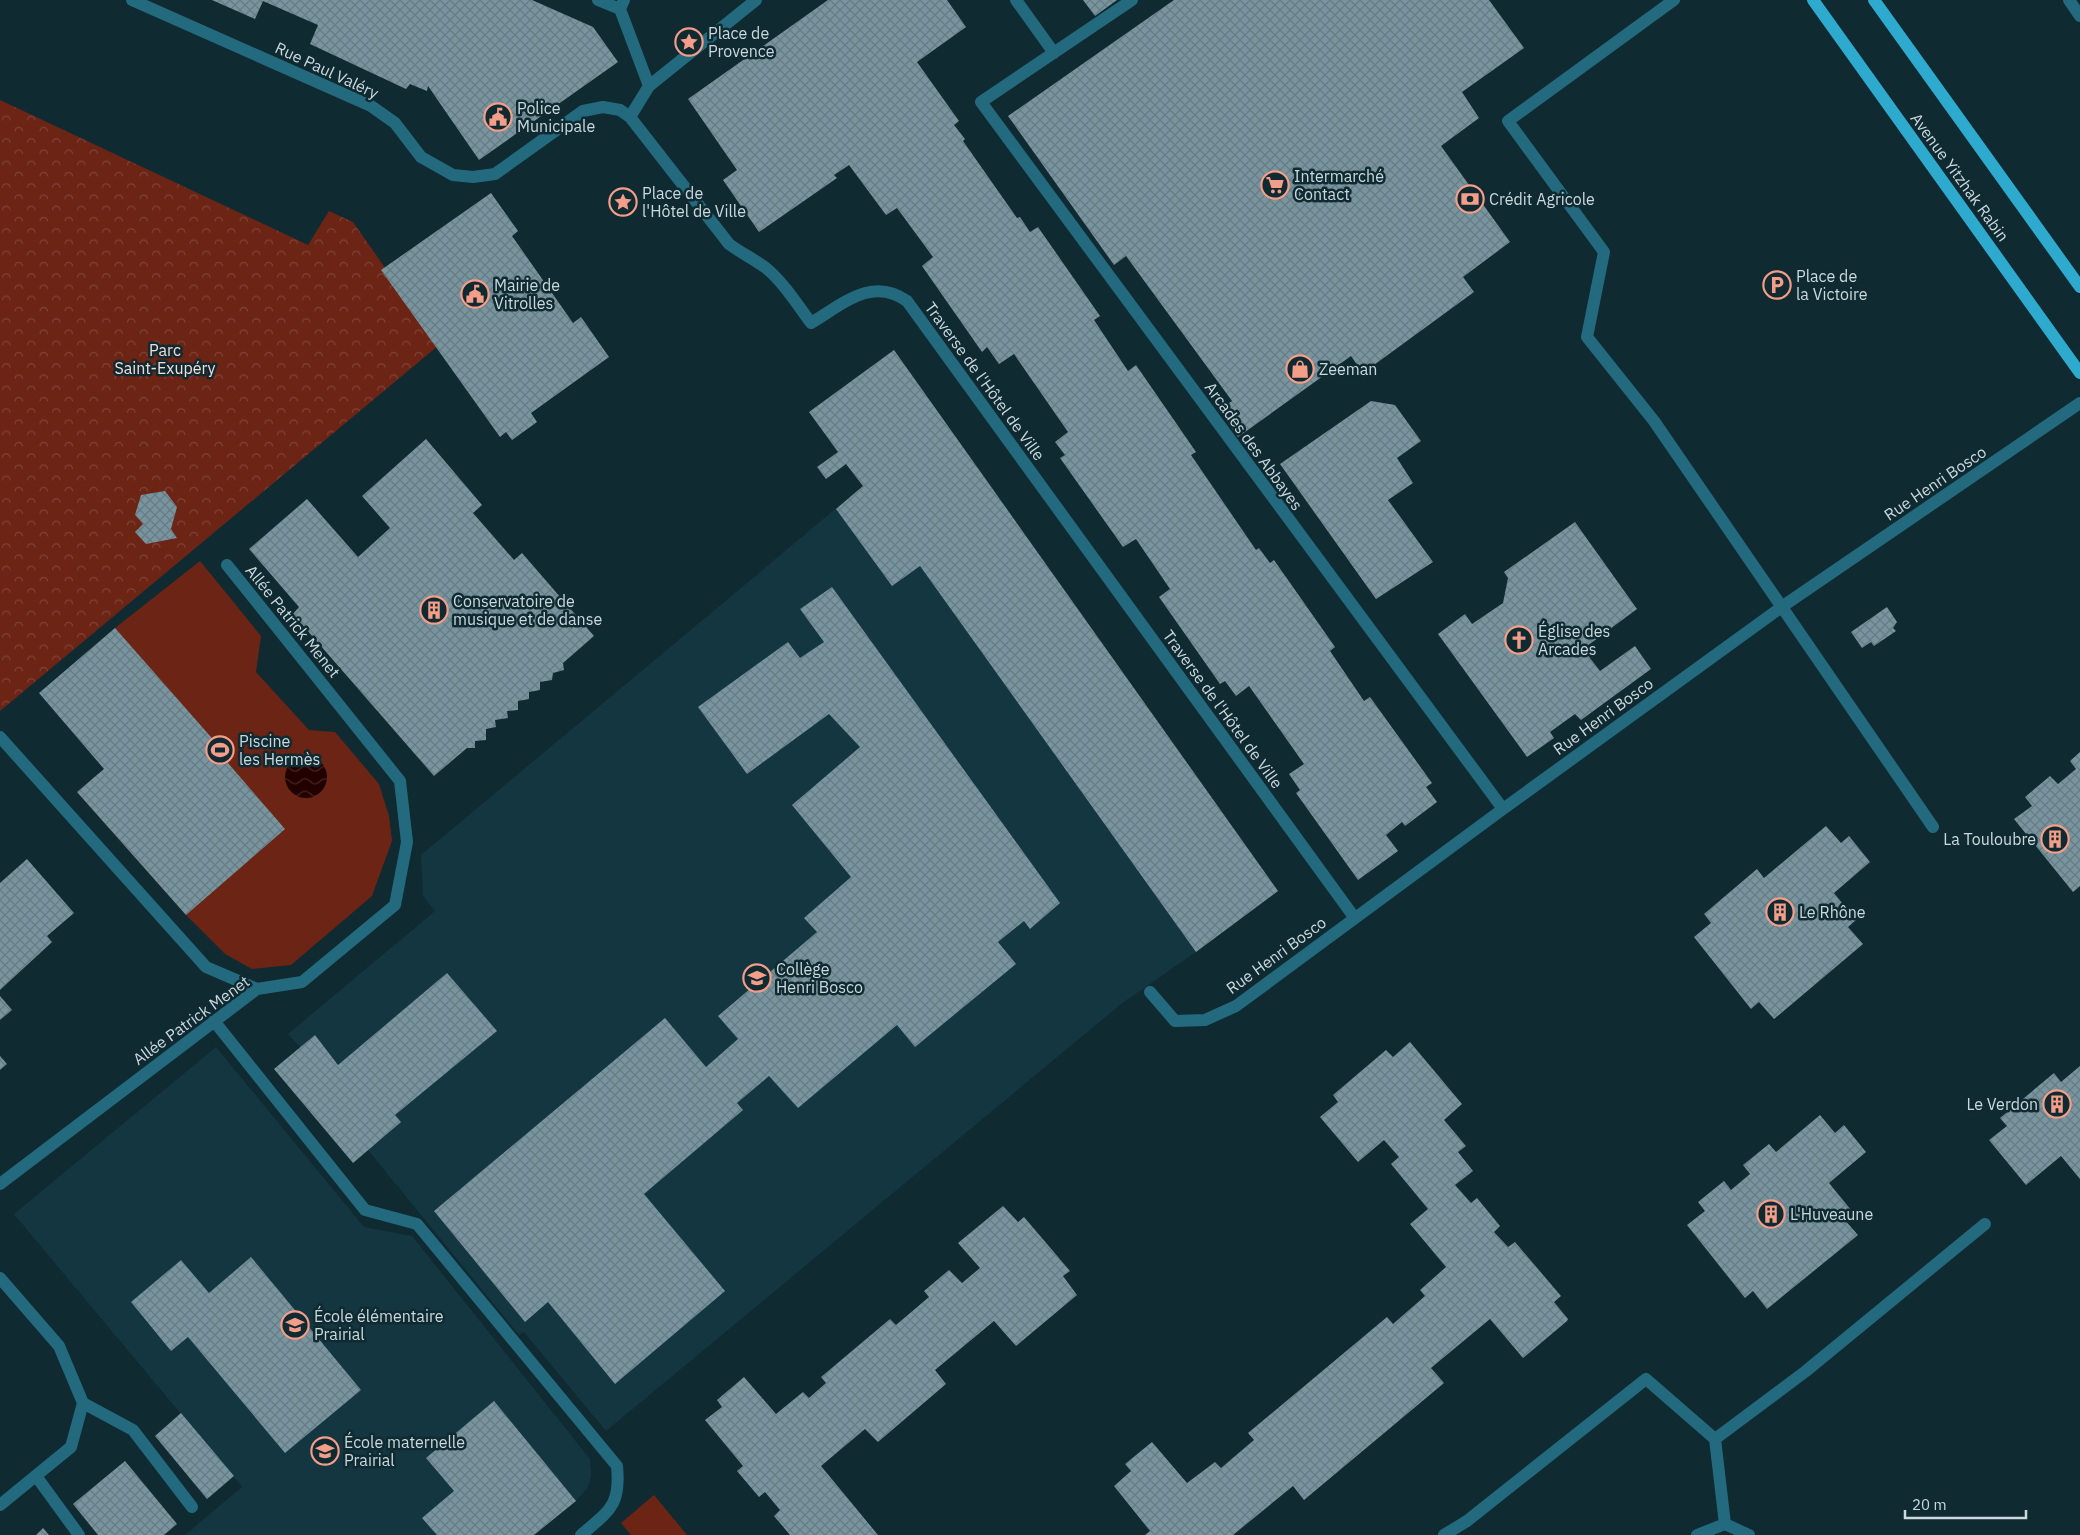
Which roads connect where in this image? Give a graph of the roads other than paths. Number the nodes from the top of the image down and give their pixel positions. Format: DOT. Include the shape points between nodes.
graph roads {
  1 [pos="132,0"];
  2 [pos="598,0"];
  3 [pos="756,0"];
  4 [pos="1016,0"];
  5 [pos="1132,0"];
  6 [pos="1674,0"];
  7 [pos="1813,0"];
  8 [pos="1874,0"];
  9 [pos="2069,0"];
  10 [pos="622,5"];
  11 [pos="2080,16"];
  12 [pos="1054,53"];
  13 [pos="649,86"];
  14 [pos="630,117"];
  15 [pos="2080,287"];
  16 [pos="2080,373"];
  17 [pos="2080,403"];
  18 [pos="227,565"];
  19 [pos="1783,606"];
  20 [pos="0,737"];
  21 [pos="1503,808"];
  22 [pos="1933,827"];
  23 [pos="1354,917"];
  24 [pos="257,989"];
  25 [pos="1150,992"];
  26 [pos="214,1021"];
  27 [pos="0,1184"];
  28 [pos="1984,1224"];
  29 [pos="0,1278"];
  30 [pos="83,1403"];
  31 [pos="1715,1439"];
  32 [pos="36,1476"];
  33 [pos="0,1505"];
  34 [pos="192,1507"];
  35 [pos="1725,1524"];
  36 [pos="79,1535"];
  37 [pos="581,1535"];
  38 [pos="1444,1535"];
  39 [pos="1697,1535"];
  40 [pos="1749,1535"];
  1 -- 14 [label="street, Rue Paul Valéry" via="371,106 395,123 421,157 453,175 495,174 583,111 602,107 620,110"];
  2 -- 10 [label="street"];
  3 -- 13 [label="street"];
  4 -- 12 [label="street"];
  5 -- 12 [label="street"];
  6 -- 19 [label="street" via="1508,121 1604,252 1587,337 1654,422"];
  7 -- 16 [label="main road, Avenue Yitzhak Rabin"];
  8 -- 15 [label="main road, Avenue Yitzhak Rabin"];
  9 -- 11 [label="street"];
  10 -- 13 [label="street"];
  12 -- 21 [label="street, Arcades des Abbayes" via="981,102"];
  13 -- 14 [label="street"];
  14 -- 23 [label="street, Traverse de l'Hôtel de Ville" via="729,244 781,282 811,323 863,292 880,290 895,293 907,301"];
  17 -- 19 [label="street, Rue Henri Bosco"];
  18 -- 24 [label="street, Allée Patrick Menet" via="400,782 407,842 395,905 302,982"];
  19 -- 21 [label="street, Rue Henri Bosco"];
  19 -- 22 [label="street" via="1841,696"];
  20 -- 24 [label="street" via="206,967"];
  21 -- 23 [label="street, Rue Henri Bosco"];
  23 -- 25 [label="street, Rue Henri Bosco" via="1236,1006 1205,1020 1175,1021"];
  24 -- 26 [label="street, Allée Patrick Menet"];
  26 -- 27 [label="street, Allée Patrick Menet"];
  26 -- 37 [label="street" via="364,1210 417,1224 617,1466 619,1488 611,1508"];
  28 -- 31 [label="street" via="1806,1371"];
  29 -- 30 [label="street" via="59,1346"];
  30 -- 32 [label="street" via="71,1447"];
  30 -- 34 [label="street" via="133,1430"];
  31 -- 35 [label="street"];
  31 -- 38 [label="street" via="1646,1379"];
  32 -- 33 [label="street"];
  32 -- 36 [label="street"];
  35 -- 39 [label="street"];
  35 -- 40 [label="street"];
}
